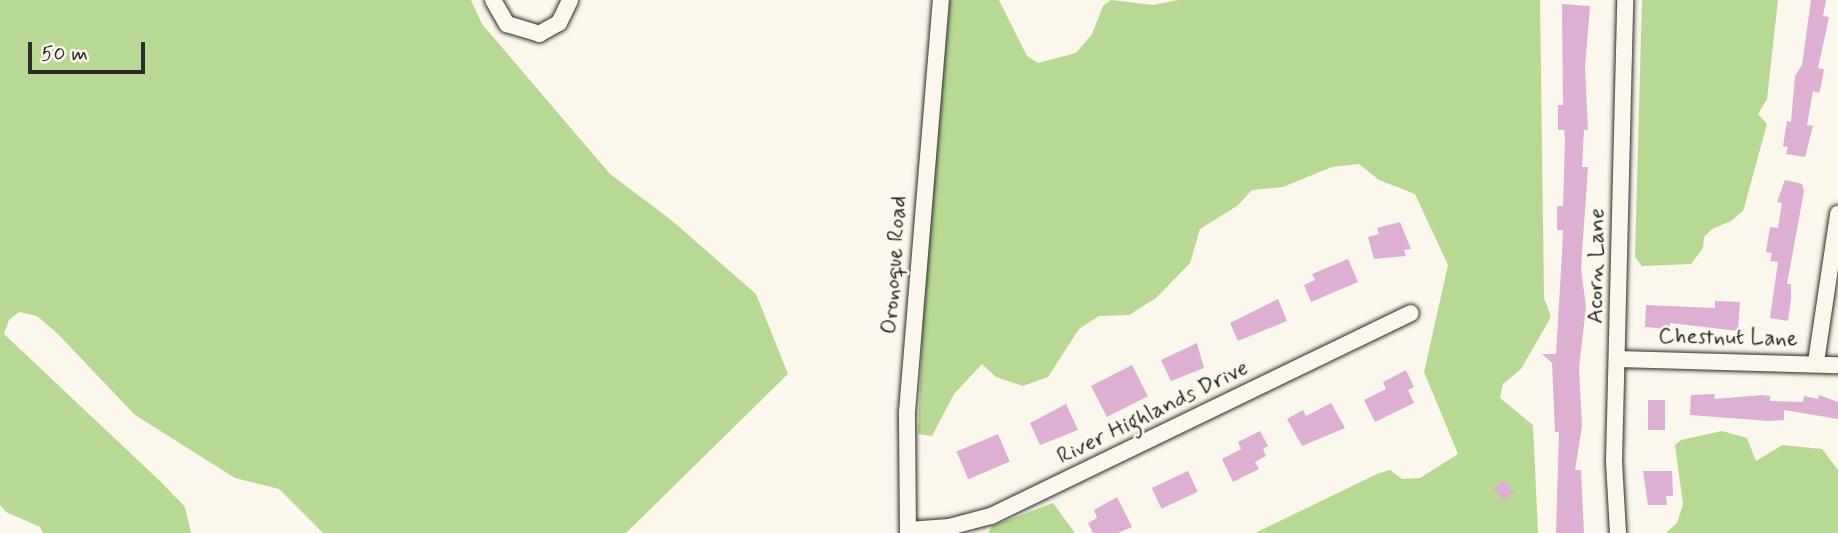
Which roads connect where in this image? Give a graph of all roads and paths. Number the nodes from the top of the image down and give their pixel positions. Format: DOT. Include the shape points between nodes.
graph roads {
  1 [pos="493,0"];
  2 [pos="570,0"];
  3 [pos="941,0"];
  4 [pos="1625,0"];
  5 [pos="1838,214"];
  6 [pos="1411,313"];
  7 [pos="1617,359"];
  8 [pos="1816,362"];
  9 [pos="1838,365"];
  10 [pos="908,532"];
  11 [pos="1618,533"];
  1 -- 2 [label="street" via="508,24 539,34 559,23"];
  3 -- 10 [label="street, Oronoque Road" via="907,412"];
  4 -- 7 [label="street, Acorn Lane"];
  5 -- 8 [label="street"];
  6 -- 10 [label="street, River Highlands Drive" via="1002,511 949,527"];
  7 -- 8 [label="street, Chestnut Lane"];
  7 -- 11 [label="street, Acorn Lane"];
  8 -- 9 [label="street, Chestnut Lane"];
}
